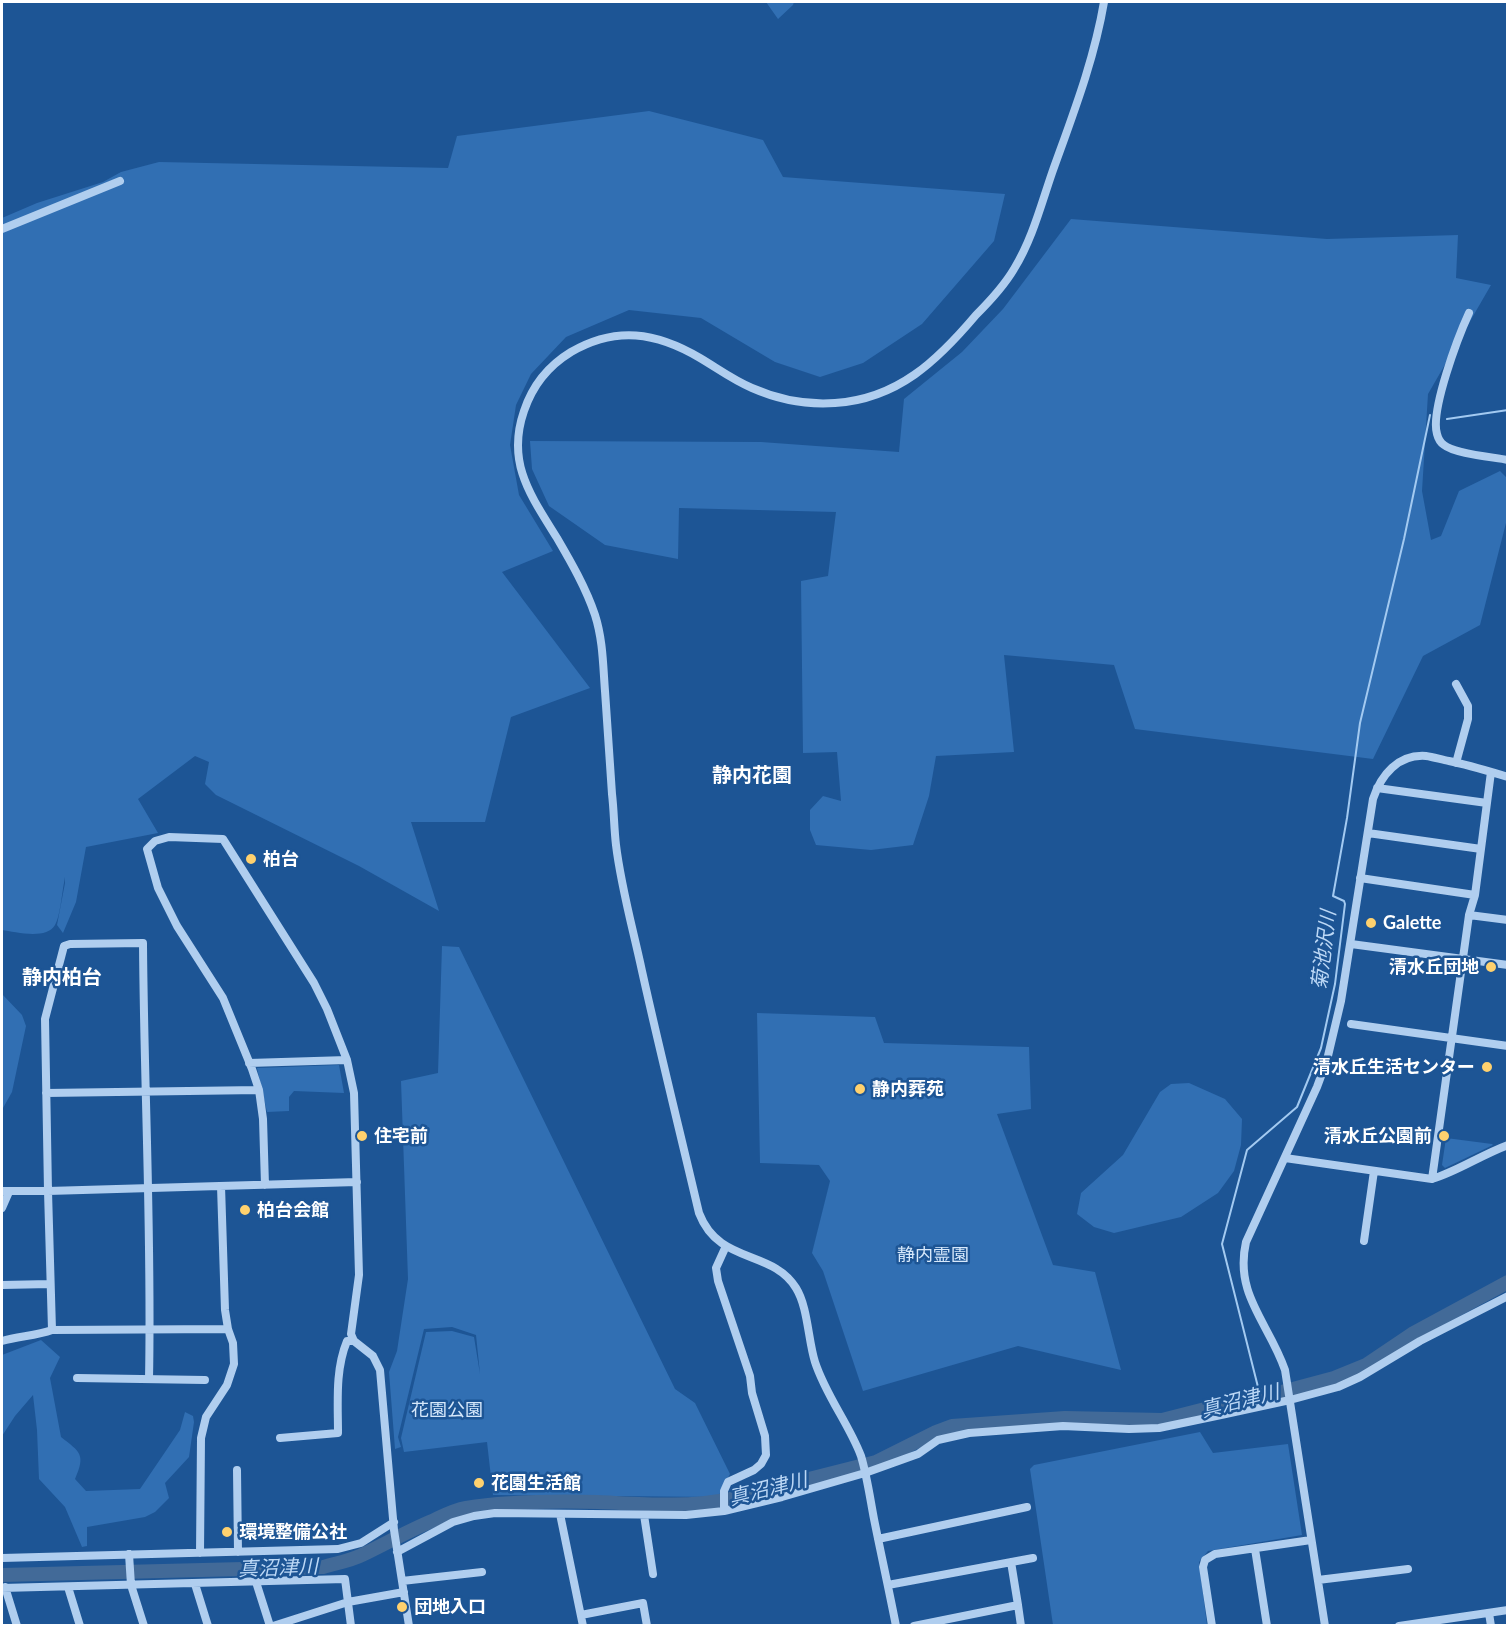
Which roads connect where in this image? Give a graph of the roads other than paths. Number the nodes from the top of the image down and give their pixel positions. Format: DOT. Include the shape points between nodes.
graph roads {
  1 [pos="1104,2"];
  2 [pos="120,181"];
  3 [pos="2,229"];
  4 [pos="1469,313"];
  5 [pos="1508,460"];
  6 [pos="1456,684"];
  7 [pos="1456,762"];
  8 [pos="1491,772"];
  9 [pos="1508,777"];
  10 [pos="1377,788"];
  11 [pos="1487,803"];
  12 [pos="1368,832"];
  13 [pos="1481,849"];
  14 [pos="1360,878"];
  15 [pos="1475,895"];
  16 [pos="1469,915"];
  17 [pos="1508,920"];
  18 [pos="1351,944"];
  19 [pos="1463,958"];
  20 [pos="1508,964"];
  21 [pos="1351,1024"];
  22 [pos="1452,1038"];
  23 [pos="1508,1046"];
  24 [pos="347,1060"];
  25 [pos="249,1063"];
  26 [pos="259,1090"];
  27 [pos="145,1092"];
  28 [pos="46,1093"];
  29 [pos="1508,1145"];
  30 [pos="1285,1158"];
  31 [pos="1374,1171"];
  32 [pos="1432,1179"];
  33 [pos="357,1182"];
  34 [pos="265,1185"];
  35 [pos="221,1186"];
  36 [pos="149,1188"];
  37 [pos="5,1191"];
  38 [pos="48,1191"];
  39 [pos="2,1208"];
  40 [pos="1364,1242"];
  41 [pos="726,1246"];
  42 [pos="50,1284"];
  43 [pos="2,1285"];
  44 [pos="1508,1296"];
  45 [pos="150,1329"];
  46 [pos="228,1329"];
  47 [pos="52,1330"];
  48 [pos="2,1341"];
  49 [pos="354,1341"];
  50 [pos="77,1378"];
  51 [pos="149,1379"];
  52 [pos="205,1380"];
  53 [pos="1290,1398"];
  54 [pos="280,1438"];
  55 [pos="237,1470"];
  56 [pos="864,1471"];
  57 [pos="1027,1507"];
  58 [pos="724,1509"];
  59 [pos="560,1514"];
  60 [pos="644,1515"];
  61 [pos="394,1526"];
  62 [pos="878,1539"];
  63 [pos="1311,1540"];
  64 [pos="397,1549"];
  65 [pos="1255,1549"];
  66 [pos="238,1552"];
  67 [pos="200,1553"];
  68 [pos="129,1554"];
  69 [pos="2,1558"];
  70 [pos="1033,1558"];
  71 [pos="1011,1562"];
  72 [pos="1408,1569"];
  73 [pos="482,1572"];
  74 [pos="653,1574"];
  75 [pos="1318,1580"];
  76 [pos="402,1581"];
  77 [pos="130,1582"];
  78 [pos="256,1582"];
  79 [pos="195,1584"];
  80 [pos="888,1585"];
  81 [pos="3,1587"];
  82 [pos="68,1587"];
  83 [pos="404,1592"];
  84 [pos="348,1602"];
  85 [pos="1018,1605"];
  86 [pos="1508,1611"];
  87 [pos="1489,1613"];
  88 [pos="581,1615"];
  89 [pos="17,1626"];
  90 [pos="80,1626"];
  91 [pos="144,1626"];
  92 [pos="208,1626"];
  93 [pos="271,1626"];
  94 [pos="351,1626"];
  95 [pos="409,1626"];
  96 [pos="583,1626"];
  97 [pos="647,1626"];
  98 [pos="896,1626"];
  99 [pos="914,1626"];
  100 [pos="1021,1626"];
  101 [pos="1212,1626"];
  102 [pos="1267,1626"];
  103 [pos="1325,1626"];
  104 [pos="1399,1626"];
  105 [pos="1491,1626"];
  1 -- 41 [label="street" via="1085,79 1020,258 1004,283 948,348 914,375 895,387 855,400 803,402 754,389 659,339 609,336 560,359 535,388 523,415 518,447 525,483 586,592 600,633 616,846 629,912 699,1213 706,1228"];
  2 -- 3 [label="street"];
  4 -- 5 [label="street" via="1455,344 1442,391 1436,433 1446,447"];
  6 -- 7 [label="street" via="1468,706"];
  7 -- 8 [label="street"];
  7 -- 10 [label="street" via="1425,756 1406,759 1390,768"];
  8 -- 9 [label="street"];
  8 -- 11 [label="street"];
  10 -- 11 [label="street"];
  10 -- 12 [label="street"];
  11 -- 13 [label="street"];
  12 -- 13 [label="street"];
  12 -- 14 [label="street"];
  13 -- 15 [label="street"];
  14 -- 15 [label="street"];
  14 -- 18 [label="street"];
  15 -- 16 [label="street"];
  16 -- 17 [label="street"];
  16 -- 19 [label="street"];
  18 -- 19 [label="street"];
  18 -- 30 [label="street" via="1327,1060"];
  19 -- 20 [label="street"];
  19 -- 22 [label="street"];
  21 -- 22 [label="street"];
  22 -- 23 [label="street"];
  22 -- 32 [label="street"];
  24 -- 25 [label="street"];
  24 -- 25 [label="street" via="314,983 223,839 170,837 155,841 147,849 158,888 223,998"];
  24 -- 33 [label="street" via="354,1094"];
  25 -- 26 [label="street"];
  26 -- 27 [label="street"];
  26 -- 34 [label="street"];
  27 -- 28 [label="street"];
  27 -- 28 [label="street" via="143,943 64,946 45,1019"];
  27 -- 36 [label="street"];
  28 -- 38 [label="street"];
  29 -- 32 [label="street"];
  30 -- 31 [label="street"];
  30 -- 53 [label="street" via="1246,1242 1242,1268 1249,1298 1279,1352"];
  31 -- 32 [label="street"];
  31 -- 40 [label="street"];
  33 -- 34 [label="street"];
  33 -- 49 [label="street" via="359,1275 351,1334"];
  34 -- 35 [label="street"];
  35 -- 36 [label="street"];
  35 -- 46 [label="street"];
  36 -- 38 [label="street"];
  36 -- 45 [label="street"];
  37 -- 38 [label="street"];
  37 -- 39 [label="street"];
  38 -- 42 [label="street"];
  41 -- 56 [label="street" via="774,1267 797,1289 823,1382 861,1457"];
  41 -- 58 [label="street" via="716,1268 718,1281 750,1376 766,1455 754,1470 728,1482"];
  42 -- 43 [label="street"];
  42 -- 47 [label="street"];
  44 -- 53 [label="street" via="1360,1377 1338,1387"];
  45 -- 46 [label="street"];
  45 -- 47 [label="street"];
  45 -- 51 [label="street"];
  46 -- 67 [label="street" via="234,1364 207,1417 201,1438"];
  47 -- 48 [label="street"];
  49 -- 54 [label="street" via="347,1341 342,1354 338,1433"];
  49 -- 61 [label="street" via="373,1356 380,1370"];
  50 -- 51 [label="street"];
  51 -- 52 [label="street"];
  53 -- 56 [label="street" via="1159,1428 1063,1426 969,1433 938,1440 918,1454"];
  53 -- 63 [label="street"];
  55 -- 66 [label="street"];
  56 -- 58 [label="street" via="782,1497"];
  56 -- 62 [label="street"];
  57 -- 62 [label="street"];
  58 -- 60 [label="street" via="686,1515"];
  59 -- 60 [label="street"];
  59 -- 64 [label="street" via="474,1516"];
  59 -- 88 [label="street"];
  60 -- 74 [label="street"];
  61 -- 64 [label="street"];
  61 -- 66 [label="street" via="361,1543 338,1549"];
  62 -- 80 [label="street"];
  63 -- 65 [label="street"];
  63 -- 75 [label="street"];
  64 -- 76 [label="street"];
  65 -- 101 [label="street" via="1215,1554 1204,1560"];
  65 -- 102 [label="street"];
  66 -- 67 [label="street"];
  67 -- 68 [label="street"];
  68 -- 69 [label="street"];
  68 -- 77 [label="street"];
  70 -- 71 [label="street"];
  71 -- 80 [label="street"];
  71 -- 85 [label="street"];
  72 -- 75 [label="street"];
  73 -- 76 [label="street"];
  75 -- 103 [label="street"];
  76 -- 83 [label="street"];
  77 -- 79 [label="street"];
  77 -- 82 [label="street"];
  77 -- 91 [label="street"];
  78 -- 79 [label="street"];
  78 -- 84 [label="street" via="345,1579"];
  78 -- 93 [label="street"];
  79 -- 92 [label="street"];
  80 -- 98 [label="street"];
  81 -- 82 [label="street"];
  81 -- 89 [label="street"];
  82 -- 90 [label="street"];
  83 -- 84 [label="street"];
  83 -- 95 [label="street"];
  84 -- 93 [label="street"];
  84 -- 94 [label="street"];
  85 -- 99 [label="street"];
  85 -- 100 [label="street"];
  86 -- 87 [label="street"];
  87 -- 104 [label="street"];
  87 -- 105 [label="street"];
  88 -- 96 [label="street"];
  88 -- 97 [label="street" via="643,1603"];
}
